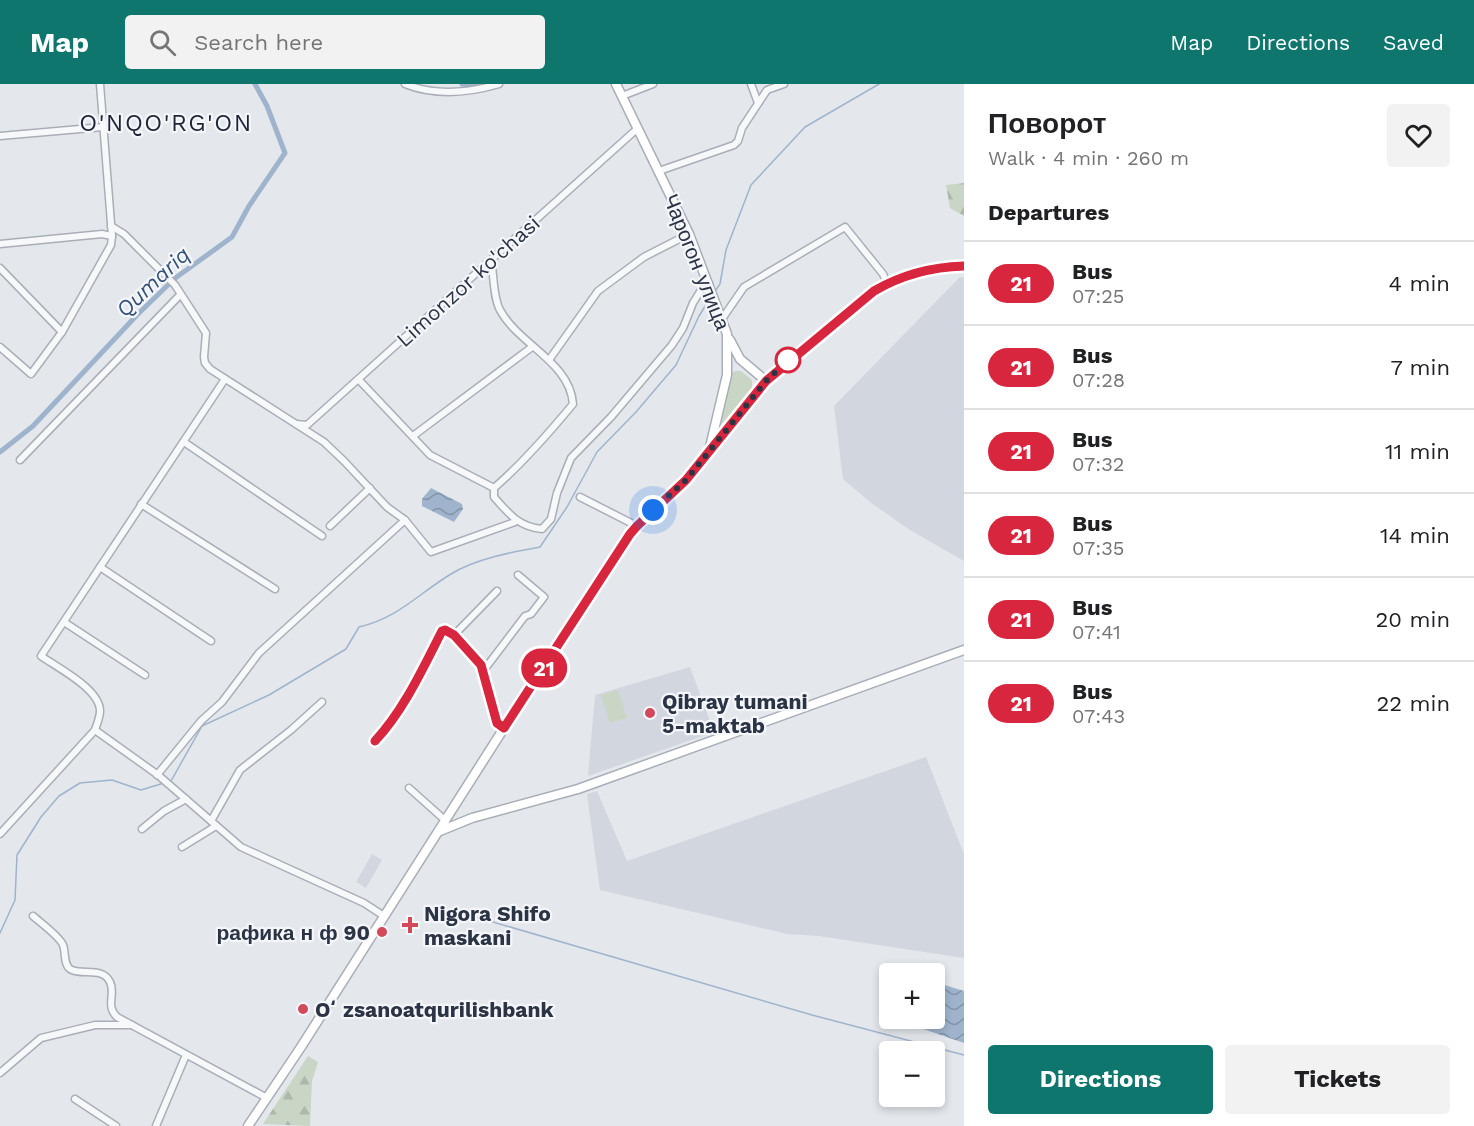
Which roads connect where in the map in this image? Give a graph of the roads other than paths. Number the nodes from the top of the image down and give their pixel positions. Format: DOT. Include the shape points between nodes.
graph roads {
  1 [pos="100,84"];
  2 [pos="405,84"];
  3 [pos="499,84"];
  4 [pos="616,84"];
  5 [pos="653,84"];
  6 [pos="751,84"];
  7 [pos="784,84"];
  8 [pos="622,96"];
  9 [pos="758,103"];
  10 [pos="103,127"];
  11 [pos="638,128"];
  12 [pos="0,136"];
  13 [pos="659,171"];
  14 [pos="111,226"];
  15 [pos="689,234"];
  16 [pos="112,236"];
  17 [pos="0,244"];
  18 [pos="492,260"];
  19 [pos="964,266"];
  20 [pos="0,268"];
  21 [pos="887,283"];
  22 [pos="710,287"];
  23 [pos="180,295"];
  24 [pos="722,319"];
  25 [pos="62,333"];
  26 [pos="727,334"];
  27 [pos="532,346"];
  28 [pos="0,347"];
  29 [pos="549,360"];
  30 [pos="225,379"];
  31 [pos="359,380"];
  32 [pos="766,381"];
  33 [pos="295,424"];
  34 [pos="413,436"];
  35 [pos="184,442"];
  36 [pos="710,450"];
  37 [pos="20,460"];
  38 [pos="370,488"];
  39 [pos="494,488"];
  40 [pos="580,497"];
  41 [pos="141,504"];
  42 [pos="405,520"];
  43 [pos="516,522"];
  44 [pos="330,526"];
  45 [pos="637,526"];
  46 [pos="322,536"];
  47 [pos="100,567"];
  48 [pos="518,575"];
  49 [pos="275,589"];
  50 [pos="497,591"];
  51 [pos="64,622"];
  52 [pos="454,635"];
  53 [pos="212,641"];
  54 [pos="964,650"];
  55 [pos="484,670"];
  56 [pos="145,675"];
  57 [pos="322,702"];
  58 [pos="504,728"];
  59 [pos="95,730"];
  60 [pos="375,741"];
  61 [pos="158,775"];
  62 [pos="409,788"];
  63 [pos="186,799"];
  64 [pos="455,808"];
  65 [pos="472,818"];
  66 [pos="446,821"];
  67 [pos="214,823"];
  68 [pos="142,829"];
  69 [pos="439,832"];
  70 [pos="0,834"];
  71 [pos="182,847"];
  72 [pos="33,916"];
  73 [pos="384,916"];
  74 [pos="132,1025"];
  75 [pos="186,1055"];
  76 [pos="0,1073"];
  77 [pos="267,1098"];
  78 [pos="75,1099"];
  79 [pos="116,1126"];
  80 [pos="156,1126"];
  81 [pos="248,1126"];
  1 -- 10 [label="street"];
  2 -- 3 [label="street" via="424,90 463,93"];
  4 -- 8 [label="main road, Чарогон улица"];
  5 -- 8 [label="street"];
  6 -- 9 [label="street"];
  7 -- 9 [label="street" via="767,90"];
  8 -- 11 [label="main road, Чарогон улица"];
  9 -- 13 [label="street" via="734,145"];
  10 -- 12 [label="street"];
  10 -- 14 [label="street"];
  11 -- 13 [label="main road, Чарогон улица"];
  11 -- 18 [label="street, Limonzor ko'chasi"];
  13 -- 15 [label="main road, Чарогон улица"];
  14 -- 16 [label="street"];
  14 -- 23 [label="street" via="124,234 175,285"];
  15 -- 22 [label="main road, Чарогон улица"];
  15 -- 29 [label="street" via="644,257 597,291"];
  16 -- 17 [label="street"];
  16 -- 25 [label="street"];
  18 -- 27 [label="street" via="499,308 509,325"];
  18 -- 31 [label="street, Limonzor ko'chasi"];
  19 -- 21 [label="main road" via="920,271"];
  20 -- 25 [label="street"];
  21 -- 24 [label="street" via="845,227 744,287"];
  21 -- 32 [label="main road"];
  22 -- 24 [label="main road, Чарогон улица"];
  22 -- 43 [label="street" via="701,290 672,345 571,458 551,519 542,529"];
  23 -- 30 [label="street" via="206,333 205,363"];
  23 -- 37 [label="street"];
  24 -- 26 [label="main road, Чарогон улица"];
  25 -- 28 [label="street" via="32,374"];
  26 -- 32 [label="main road" via="740,359"];
  26 -- 36 [label="main road, Чарогон улица" via="727,375"];
  27 -- 29 [label="street"];
  27 -- 34 [label="street"];
  29 -- 39 [label="street" via="567,383 573,404"];
  30 -- 33 [label="street"];
  30 -- 35 [label="street"];
  31 -- 33 [label="street, Limonzor ko'chasi" via="307,424"];
  31 -- 34 [label="street"];
  32 -- 36 [label="main road"];
  33 -- 38 [label="street" via="324,442"];
  34 -- 39 [label="street" via="430,455"];
  35 -- 41 [label="street"];
  35 -- 46 [label="street"];
  36 -- 45 [label="main road" via="686,480"];
  38 -- 42 [label="street"];
  38 -- 44 [label="street"];
  39 -- 43 [label="street" via="494,497"];
  40 -- 45 [label="street"];
  41 -- 47 [label="street"];
  41 -- 49 [label="street"];
  42 -- 43 [label="street" via="430,552"];
  42 -- 61 [label="street" via="259,653"];
  45 -- 58 [label="main road"];
  47 -- 51 [label="street"];
  47 -- 53 [label="street"];
  48 -- 55 [label="street" via="544,597"];
  50 -- 52 [label="street"];
  51 -- 56 [label="street"];
  51 -- 59 [label="street" via="41,656 89,689 97,699 100,712"];
  52 -- 55 [label="street"];
  52 -- 60 [label="street" via="442,631 386,730"];
  54 -- 65 [label="main road" via="578,789"];
  55 -- 58 [label="street" via="497,723"];
  57 -- 67 [label="street" via="240,770"];
  58 -- 64 [label="main road"];
  59 -- 61 [label="street"];
  59 -- 70 [label="street"];
  61 -- 63 [label="street"];
  62 -- 66 [label="street"];
  63 -- 67 [label="street"];
  63 -- 68 [label="street"];
  64 -- 65 [label="main road"];
  64 -- 66 [label="main road"];
  65 -- 69 [label="main road"];
  66 -- 69 [label="main road"];
  67 -- 71 [label="street"];
  67 -- 73 [label="street" via="241,847 364,903"];
  69 -- 73 [label="main road"];
  72 -- 74 [label="street" via="63,944 71,970 98,973 109,980 112,1013"];
  73 -- 77 [label="main road"];
  74 -- 75 [label="street"];
  74 -- 76 [label="street" via="95,1025 41,1038"];
  75 -- 77 [label="street"];
  75 -- 80 [label="street"];
  77 -- 81 [label="main road"];
  78 -- 79 [label="street"];
}
